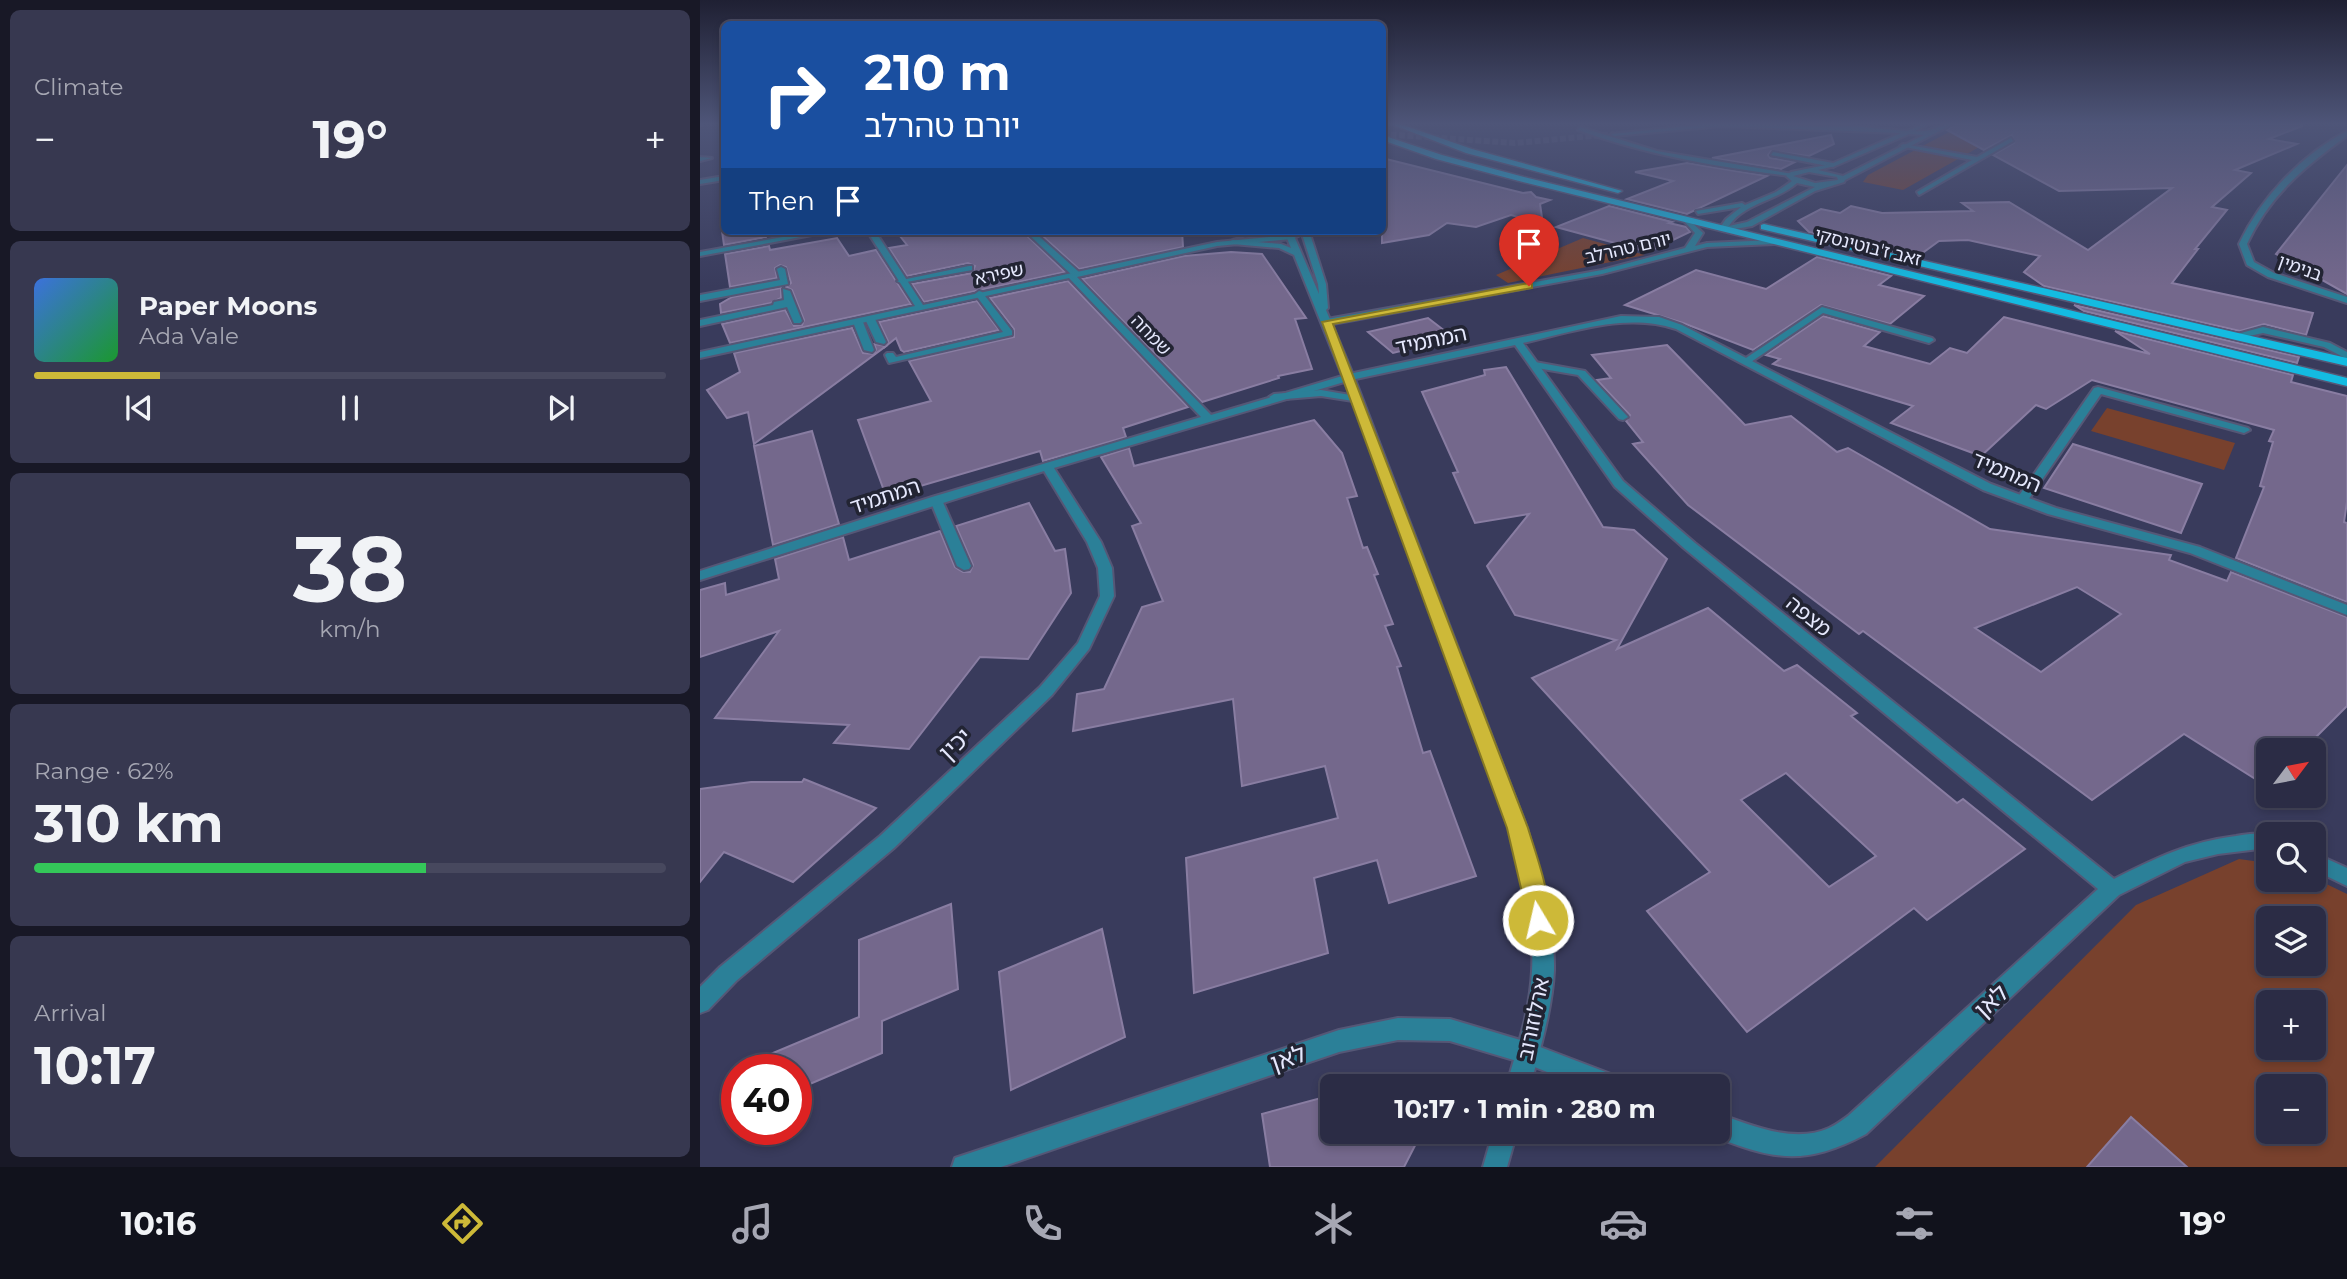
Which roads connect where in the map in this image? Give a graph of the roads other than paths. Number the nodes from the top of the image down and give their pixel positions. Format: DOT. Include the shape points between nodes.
graph roads {
  1 [pos="721,178"];
  2 [pos="1522,178"];
  3 [pos="1572,178"];
  4 [pos="1794,178"];
  5 [pos="1944,178"];
  6 [pos="2287,178"];
  7 [pos="1842,179"];
  8 [pos="1796,181"];
  9 [pos="700,182"];
  10 [pos="1829,185"];
  11 [pos="1919,193"];
  12 [pos="1632,194"];
  13 [pos="1764,200"];
  14 [pos="1685,208"];
  15 [pos="1698,212"];
  16 [pos="1687,220"];
  17 [pos="1725,224"];
  18 [pos="1749,224"];
  19 [pos="807,235"];
  20 [pos="873,235"];
  21 [pos="1033,235"];
  22 [pos="1224,235"];
  23 [pos="1283,235"];
  24 [pos="1290,235"];
  25 [pos="1305,235"];
  26 [pos="1233,242"];
  27 [pos="1774,242"];
  28 [pos="1217,244"];
  29 [pos="1688,250"];
  30 [pos="1296,253"];
  31 [pos="700,254"];
  32 [pos="969,268"];
  33 [pos="781,269"];
  34 [pos="1074,274"];
  35 [pos="901,281"];
  36 [pos="786,290"];
  37 [pos="979,294"];
  38 [pos="700,299"];
  39 [pos="2347,300"];
  40 [pos="920,307"];
  41 [pos="870,319"];
  42 [pos="1326,319"];
  43 [pos="700,321"];
  44 [pos="797,321"];
  45 [pos="858,321"];
  46 [pos="865,336"];
  47 [pos="2235,336"];
  48 [pos="1517,341"];
  49 [pos="1929,341"];
  50 [pos="881,342"];
  51 [pos="855,345"];
  52 [pos="869,350"];
  53 [pos="700,354"];
  54 [pos="890,355"];
  55 [pos="2347,356"];
  56 [pos="1745,362"];
  57 [pos="2347,362"];
  58 [pos="1535,365"];
  59 [pos="1349,377"];
  60 [pos="2347,382"];
  61 [pos="1274,397"];
  62 [pos="1357,399"];
  63 [pos="1623,417"];
  64 [pos="1208,418"];
  65 [pos="2244,430"];
  66 [pos="1047,466"];
  67 [pos="936,500"];
  68 [pos="2022,500"];
  69 [pos="964,566"];
  70 [pos="700,576"];
  71 [pos="2347,610"];
  72 [pos="2256,841"];
  73 [pos="2326,867"];
  74 [pos="2347,877"];
  75 [pos="2112,889"];
  76 [pos="700,1002"];
  77 [pos="1527,1053"];
  78 [pos="1521,1074"];
  79 [pos="1582,1074"];
  80 [pos="1730,1130"];
  81 [pos="1502,1144"];
  82 [pos="964,1167"];
  83 [pos="1495,1167"];
  1 -- 9 [label="street"];
  2 -- 16 [label="main road, זאב ז'בוטינסקי"];
  3 -- 12 [label="main road"];
  4 -- 8 [label="street"];
  5 -- 11 [label="street"];
  6 -- 39 [label="street, בנימין" via="2251,223 2243,244 2250,263 2271,275"];
  7 -- 10 [label="street"];
  8 -- 10 [label="street"];
  8 -- 13 [label="street"];
  10 -- 18 [label="street"];
  13 -- 15 [label="street"];
  13 -- 17 [label="street"];
  14 -- 15 [label="main road, זאב ז'בוטינסקי"];
  15 -- 17 [label="main road, זאב ז'בוטינסקי"];
  16 -- 17 [label="main road, זאב ז'בוטינסקי"];
  16 -- 29 [label="street, יורם טהרלב" via="1699,233"];
  17 -- 18 [label="main road, זאב ז'בוטינסקי"];
  17 -- 27 [label="main road, זאב ז'בוטינסקי"];
  18 -- 47 [label="main road, זאב ז'בוטינסקי"];
  19 -- 31 [label="street"];
  20 -- 35 [label="street"];
  21 -- 34 [label="street, שמחה"];
  22 -- 28 [label="street" via="1227,237"];
  23 -- 26 [label="street, שפירא"];
  24 -- 30 [label="street, ארלוזורוב"];
  25 -- 42 [label="street, ארלוזורוב" via="1322,284"];
  26 -- 28 [label="street, שפירא"];
  26 -- 30 [label="street" via="1281,246"];
  27 -- 29 [label="street, יורם טהרלב"];
  27 -- 60 [label="main road, זאב ז'בוטינסקי"];
  28 -- 34 [label="street, שפירא"];
  29 -- 42 [label="street, יורם טהרלב" via="1590,274"];
  30 -- 42 [label="street, ארלוזורוב"];
  32 -- 35 [label="street"];
  33 -- 38 [label="street" via="785,282"];
  34 -- 37 [label="street, שפירא"];
  34 -- 64 [label="street, שמחה"];
  35 -- 40 [label="street"];
  36 -- 43 [label="street" via="789,301"];
  37 -- 40 [label="street, שפירא"];
  37 -- 54 [label="street" via="1009,333 892,360"];
  40 -- 41 [label="street, שפירא"];
  41 -- 45 [label="street, שפירא"];
  41 -- 50 [label="street"];
  42 -- 59 [label="street, ארלוזורוב"];
  43 -- 44 [label="street" via="790,304"];
  45 -- 46 [label="street"];
  45 -- 53 [label="street, שפירא"];
  46 -- 51 [label="street"];
  46 -- 52 [label="street"];
  47 -- 55 [label="street" via="2263,330 2327,345"];
  47 -- 57 [label="main road, זאב ז'בוטינסקי"];
  48 -- 56 [label="street, המתמיד" via="1640,318 1679,327"];
  48 -- 58 [label="street, מצפה"];
  48 -- 59 [label="street, המתמיד"];
  49 -- 56 [label="street" via="1822,310"];
  56 -- 68 [label="street, המתמיד" via="1987,487"];
  58 -- 63 [label="street" via="1581,373"];
  58 -- 75 [label="street, מצפה" via="1619,484"];
  59 -- 61 [label="street, המתמיד"];
  59 -- 62 [label="street, ארלוזורוב"];
  61 -- 62 [label="street" via="1321,393"];
  61 -- 64 [label="street, המתמיד"];
  62 -- 77 [label="street, ארלוזורוב" via="1518,828 1535,895 1544,969"];
  64 -- 66 [label="street, המתמיד"];
  65 -- 68 [label="street" via="2098,390"];
  66 -- 67 [label="street, המתמיד"];
  66 -- 76 [label="street, יכין" via="1105,568 1107,596 1084,645 1046,691 887,842"];
  67 -- 69 [label="street"];
  67 -- 70 [label="street, המתמיד"];
  68 -- 71 [label="street, המתמיד" via="2195,550"];
  72 -- 75 [label="street, לאן" via="2181,855"];
  73 -- 74 [label="street"];
  75 -- 80 [label="street, לאן" via="1857,1125 1827,1142 1795,1145"];
  77 -- 78 [label="street, ארלוזורוב"];
  77 -- 79 [label="street, לאן"];
  77 -- 82 [label="street, לאן" via="1450,1030 1398,1029 1339,1041"];
  81 -- 83 [label="street"];
}
